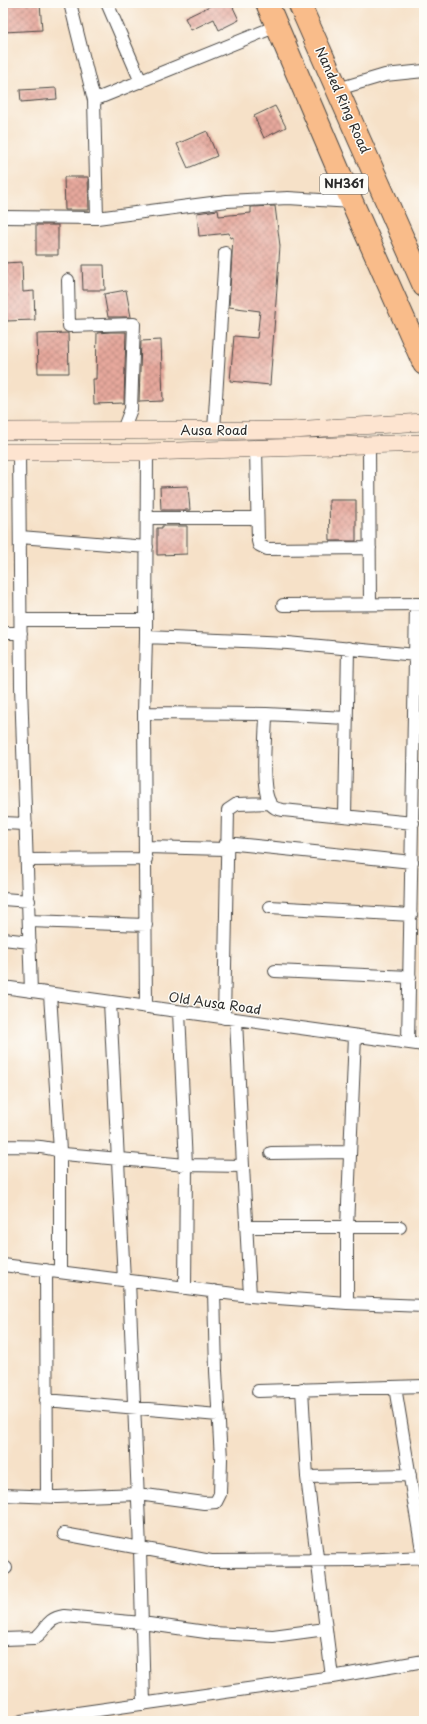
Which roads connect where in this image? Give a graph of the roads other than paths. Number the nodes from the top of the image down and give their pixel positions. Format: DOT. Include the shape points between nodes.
graph roads {
  1 [pos="70,3"];
  2 [pos="107,3"];
  3 [pos="267,3"];
  4 [pos="299,3"];
  5 [pos="277,26"];
  6 [pos="424,71"];
  7 [pos="141,82"];
  8 [pos="338,89"];
  9 [pos="94,100"];
  10 [pos="352,202"];
  11 [pos="3,217"];
  12 [pos="97,218"];
  13 [pos="225,253"];
  14 [pos="68,280"];
  15 [pos="424,286"];
  16 [pos="424,364"];
  17 [pos="424,422"];
  18 [pos="123,430"];
  19 [pos="214,430"];
  20 [pos="3,431"];
  21 [pos="424,443"];
  22 [pos="369,445"];
  23 [pos="256,449"];
  24 [pos="11,452"];
  25 [pos="147,452"];
  26 [pos="147,518"];
  27 [pos="257,518"];
  28 [pos="20,537"];
  29 [pos="147,548"];
  30 [pos="370,548"];
  31 [pos="283,604"];
  32 [pos="370,604"];
  33 [pos="420,604"];
  34 [pos="21,620"];
  35 [pos="146,620"];
  36 [pos="3,633"];
  37 [pos="21,633"];
  38 [pos="146,637"];
  39 [pos="348,648"];
  40 [pos="416,655"];
  41 [pos="144,714"];
  42 [pos="266,714"];
  43 [pos="347,718"];
  44 [pos="270,803"];
  45 [pos="345,816"];
  46 [pos="3,823"];
  47 [pos="412,823"];
  48 [pos="26,824"];
  49 [pos="226,846"];
  50 [pos="146,847"];
  51 [pos="146,859"];
  52 [pos="27,860"];
  53 [pos="412,862"];
  54 [pos="3,899"];
  55 [pos="28,901"];
  56 [pos="270,907"];
  57 [pos="411,915"];
  58 [pos="29,921"];
  59 [pos="146,925"];
  60 [pos="3,938"];
  61 [pos="30,942"];
  62 [pos="275,971"];
  63 [pos="410,977"];
  64 [pos="3,987"];
  65 [pos="31,991"];
  66 [pos="50,994"];
  67 [pos="110,1002"];
  68 [pos="146,1007"];
  69 [pos="179,1012"];
  70 [pos="224,1018"];
  71 [pos="236,1020"];
  72 [pos="355,1036"];
  73 [pos="408,1043"];
  74 [pos="424,1045"];
  75 [pos="3,1146"];
  76 [pos="60,1151"];
  77 [pos="350,1152"];
  78 [pos="271,1153"];
  79 [pos="117,1159"];
  80 [pos="186,1165"];
  81 [pos="243,1166"];
  82 [pos="246,1227"];
  83 [pos="347,1227"];
  84 [pos="400,1227"];
  85 [pos="3,1265"];
  86 [pos="46,1270"];
  87 [pos="60,1272"];
  88 [pos="127,1280"];
  89 [pos="184,1287"];
  90 [pos="214,1291"];
  91 [pos="250,1296"];
  92 [pos="347,1303"];
  93 [pos="424,1306"];
  94 [pos="424,1386"];
  95 [pos="395,1387"];
  96 [pos="302,1389"];
  97 [pos="258,1390"];
  98 [pos="46,1400"];
  99 [pos="134,1408"];
  100 [pos="218,1415"];
  101 [pos="410,1475"];
  102 [pos="307,1477"];
  103 [pos="138,1494"];
  104 [pos="3,1495"];
  105 [pos="47,1496"];
  106 [pos="64,1534"];
  107 [pos="140,1549"];
  108 [pos="424,1559"];
  109 [pos="317,1560"];
  110 [pos="142,1623"];
  111 [pos="326,1628"];
  112 [pos="3,1639"];
  113 [pos="424,1661"];
  114 [pos="332,1677"];
  115 [pos="144,1704"];
  116 [pos="21,1721"];
  1 -- 9 [label="street"];
  2 -- 7 [label="street"];
  3 -- 5 [label="highway, NH361"];
  4 -- 8 [label="highway, Nanded Ring Road / NH361"];
  5 -- 7 [label="street"];
  5 -- 10 [label="highway, NH361"];
  6 -- 8 [label="street" via="384,75"];
  7 -- 9 [label="street"];
  8 -- 15 [label="highway, Nanded Ring Road / NH361"];
  9 -- 12 [label="street"];
  10 -- 12 [label="street" via="288,198 227,201"];
  10 -- 16 [label="highway, NH361"];
  11 -- 12 [label="street"];
  13 -- 19 [label="street"];
  14 -- 18 [label="street" via="69,326 134,324 131,409"];
  17 -- 19 [label="main road, Ausa Road" via="292,430"];
  18 -- 19 [label="main road, Ausa Road"];
  18 -- 20 [label="main road, Ausa Road"];
  21 -- 22 [label="main road"];
  22 -- 23 [label="main road"];
  22 -- 30 [label="street"];
  23 -- 25 [label="main road"];
  23 -- 27 [label="street"];
  24 -- 25 [label="main road"];
  24 -- 28 [label="street"];
  25 -- 26 [label="street"];
  26 -- 27 [label="street"];
  26 -- 29 [label="street"];
  27 -- 30 [label="street" via="259,545 267,549"];
  28 -- 29 [label="street"];
  28 -- 34 [label="street"];
  29 -- 35 [label="street"];
  30 -- 32 [label="street"];
  31 -- 32 [label="street"];
  32 -- 33 [label="street"];
  33 -- 40 [label="street"];
  34 -- 35 [label="street"];
  34 -- 37 [label="street"];
  35 -- 38 [label="street"];
  36 -- 37 [label="street"];
  37 -- 48 [label="street"];
  38 -- 39 [label="street"];
  38 -- 41 [label="street"];
  39 -- 40 [label="street"];
  39 -- 43 [label="street"];
  40 -- 47 [label="street"];
  41 -- 42 [label="street"];
  41 -- 50 [label="street"];
  42 -- 43 [label="street"];
  42 -- 44 [label="street" via="265,779 266,795"];
  43 -- 45 [label="street"];
  44 -- 45 [label="street" via="274,808 283,810"];
  44 -- 49 [label="street" via="231,806 228,810"];
  45 -- 47 [label="street"];
  46 -- 48 [label="street"];
  47 -- 53 [label="street"];
  48 -- 52 [label="street"];
  49 -- 50 [label="street"];
  49 -- 53 [label="street"];
  49 -- 70 [label="street"];
  50 -- 51 [label="street"];
  51 -- 52 [label="street"];
  51 -- 59 [label="street"];
  52 -- 55 [label="street"];
  53 -- 57 [label="street"];
  54 -- 55 [label="street"];
  55 -- 58 [label="street"];
  56 -- 57 [label="street"];
  57 -- 63 [label="street"];
  58 -- 59 [label="street"];
  58 -- 61 [label="street"];
  59 -- 68 [label="street"];
  60 -- 61 [label="street"];
  61 -- 65 [label="street"];
  62 -- 63 [label="street"];
  63 -- 73 [label="street"];
  64 -- 65 [label="street, Old Ausa Road"];
  65 -- 66 [label="street, Old Ausa Road"];
  66 -- 67 [label="street, Old Ausa Road"];
  66 -- 76 [label="street"];
  67 -- 68 [label="street, Old Ausa Road"];
  67 -- 79 [label="street"];
  68 -- 69 [label="street, Old Ausa Road"];
  69 -- 70 [label="street, Old Ausa Road"];
  69 -- 80 [label="street"];
  70 -- 71 [label="street, Old Ausa Road"];
  71 -- 72 [label="street, Old Ausa Road"];
  71 -- 81 [label="street"];
  72 -- 73 [label="street, Old Ausa Road"];
  72 -- 77 [label="street"];
  73 -- 74 [label="street, Old Ausa Road"];
  75 -- 76 [label="street"];
  76 -- 79 [label="street" via="64,1154"];
  76 -- 87 [label="street"];
  77 -- 78 [label="street"];
  77 -- 83 [label="street"];
  79 -- 80 [label="street"];
  79 -- 88 [label="street"];
  80 -- 81 [label="street"];
  80 -- 89 [label="street"];
  81 -- 82 [label="street"];
  82 -- 83 [label="street"];
  82 -- 91 [label="street"];
  83 -- 84 [label="street"];
  83 -- 92 [label="street"];
  85 -- 86 [label="street"];
  86 -- 87 [label="street"];
  86 -- 98 [label="street"];
  87 -- 88 [label="street"];
  88 -- 89 [label="street"];
  88 -- 99 [label="street"];
  89 -- 90 [label="street"];
  90 -- 91 [label="street"];
  90 -- 100 [label="street"];
  91 -- 92 [label="street"];
  92 -- 93 [label="street"];
  94 -- 95 [label="street"];
  95 -- 96 [label="street"];
  95 -- 101 [label="street"];
  96 -- 97 [label="street"];
  96 -- 102 [label="street"];
  98 -- 99 [label="street"];
  98 -- 105 [label="street"];
  99 -- 100 [label="street"];
  99 -- 103 [label="street"];
  100 -- 103 [label="street" via="220,1494 216,1502 204,1503"];
  101 -- 102 [label="street"];
  101 -- 108 [label="street"];
  102 -- 109 [label="street"];
  103 -- 105 [label="street"];
  103 -- 107 [label="street"];
  104 -- 105 [label="street"];
  106 -- 107 [label="street"];
  107 -- 109 [label="street" via="211,1561"];
  107 -- 110 [label="street"];
  108 -- 109 [label="street"];
  109 -- 111 [label="street"];
  110 -- 111 [label="street" via="213,1633 273,1636"];
  110 -- 112 [label="street" via="55,1617 34,1638"];
  110 -- 115 [label="street"];
  111 -- 114 [label="street"];
  113 -- 114 [label="street"];
  114 -- 115 [label="street"];
  115 -- 116 [label="street"];
}
